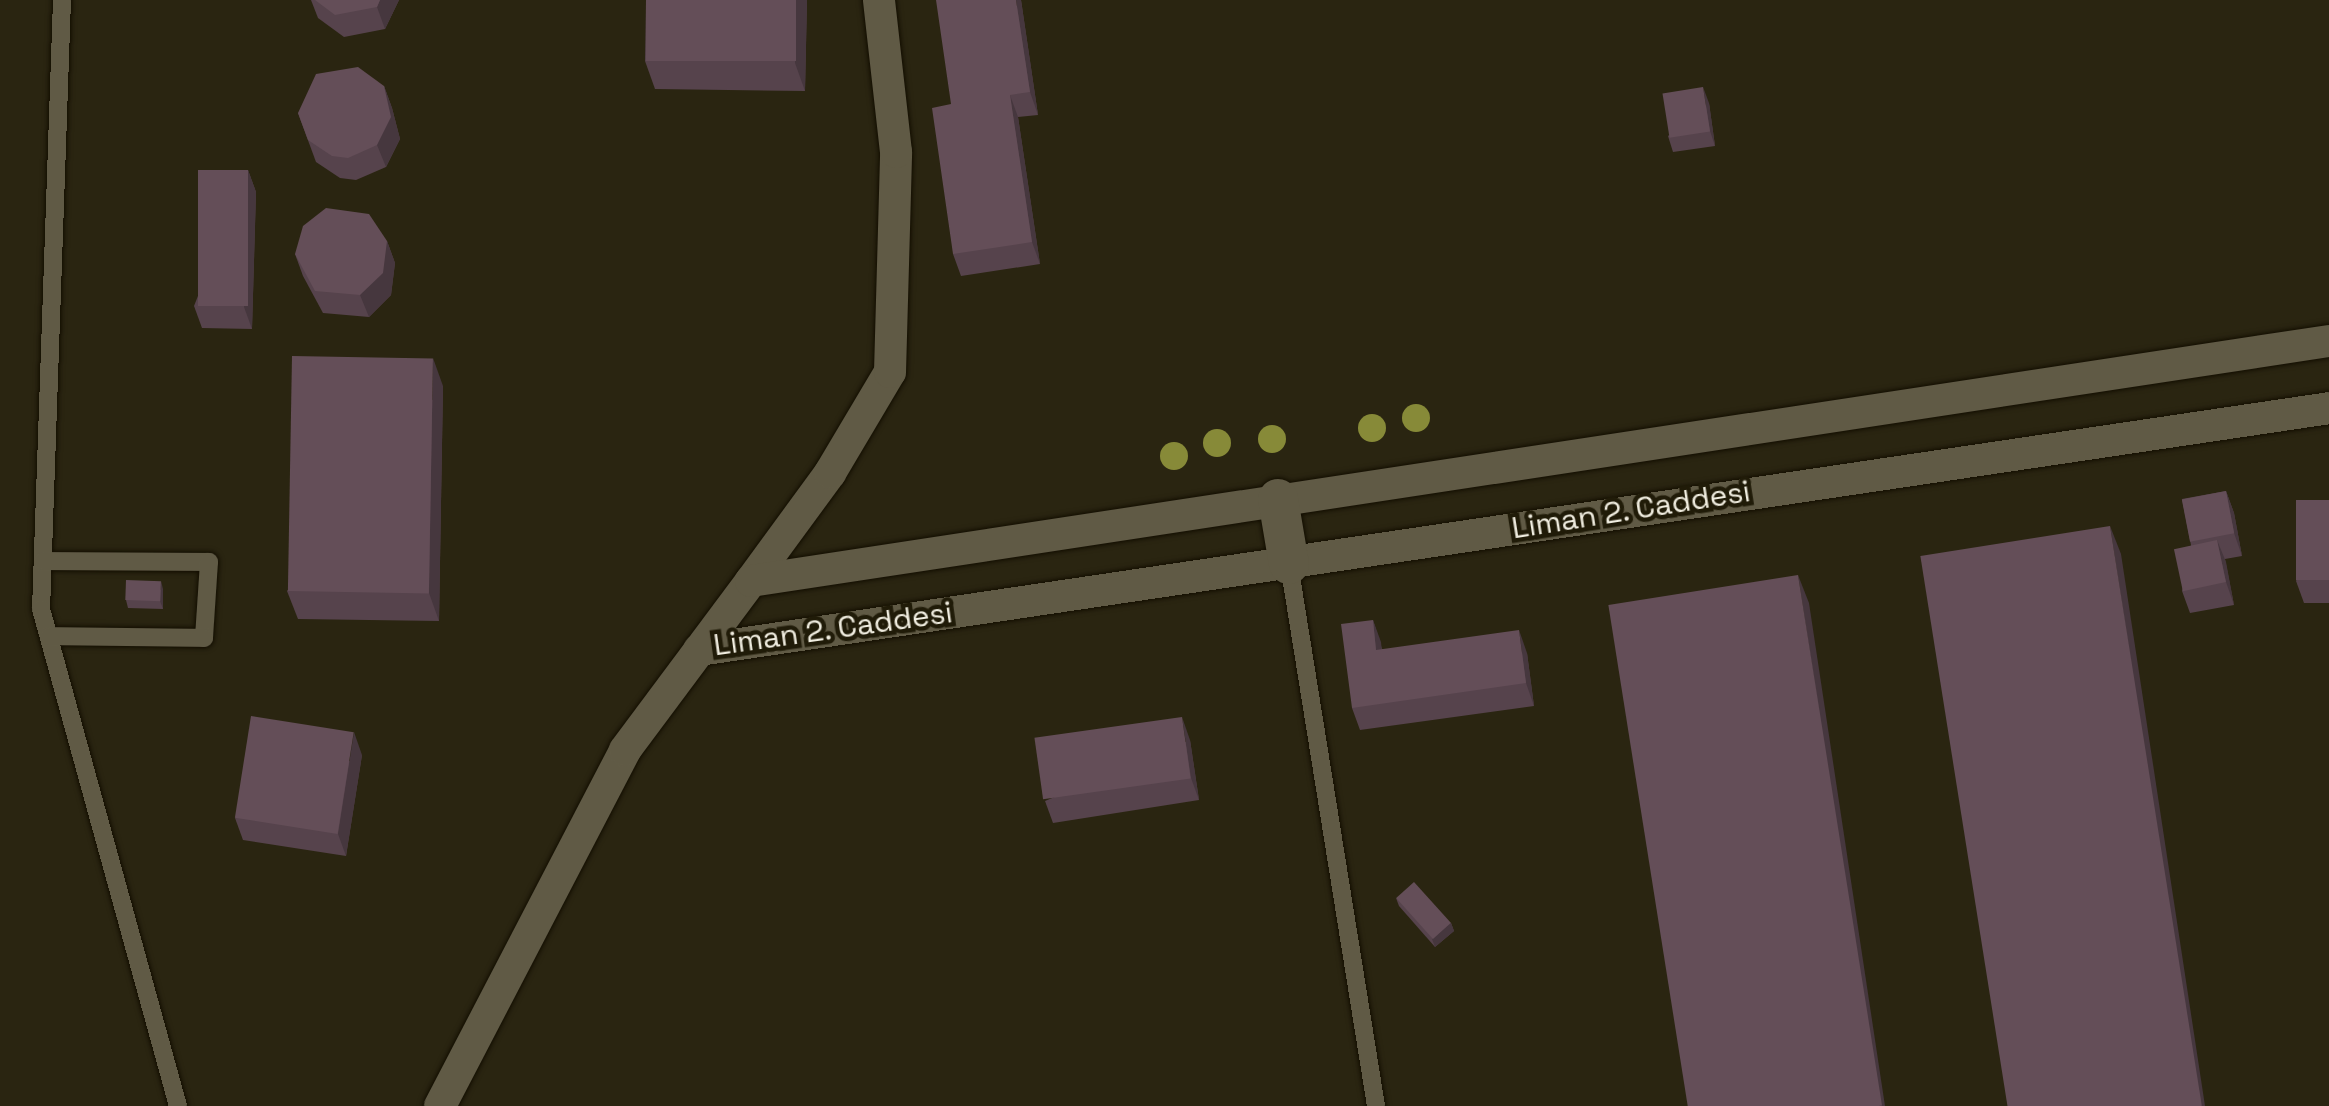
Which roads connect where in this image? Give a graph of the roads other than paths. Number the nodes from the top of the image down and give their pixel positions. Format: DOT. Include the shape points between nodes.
graph roads {
  1 [pos="62,0"];
  2 [pos="880,0"];
  3 [pos="2329,341"];
  4 [pos="2329,408"];
  5 [pos="1278,499"];
  6 [pos="43,561"];
  7 [pos="1289,564"];
  8 [pos="751,581"];
  9 [pos="49,636"];
  10 [pos="699,650"];
  11 [pos="178,1106"];
  12 [pos="440,1106"];
  13 [pos="1376,1106"];
  1 -- 6 [label="lane"];
  2 -- 8 [label="street" via="896,152 890,372 830,473"];
  3 -- 5 [label="street, Liman 2. Caddesi"];
  4 -- 7 [label="street, Liman 2. Caddesi"];
  5 -- 7 [label="street"];
  5 -- 8 [label="street, Liman 2. Caddesi"];
  6 -- 9 [label="lane" via="41,608"];
  6 -- 9 [label="lane" via="209,562 204,638"];
  7 -- 10 [label="street, Liman 2. Caddesi"];
  7 -- 13 [label="lane"];
  8 -- 10 [label="street, Liman 2. Caddesi"];
  9 -- 11 [label="lane"];
  10 -- 12 [label="street" via="625,750"];
}
